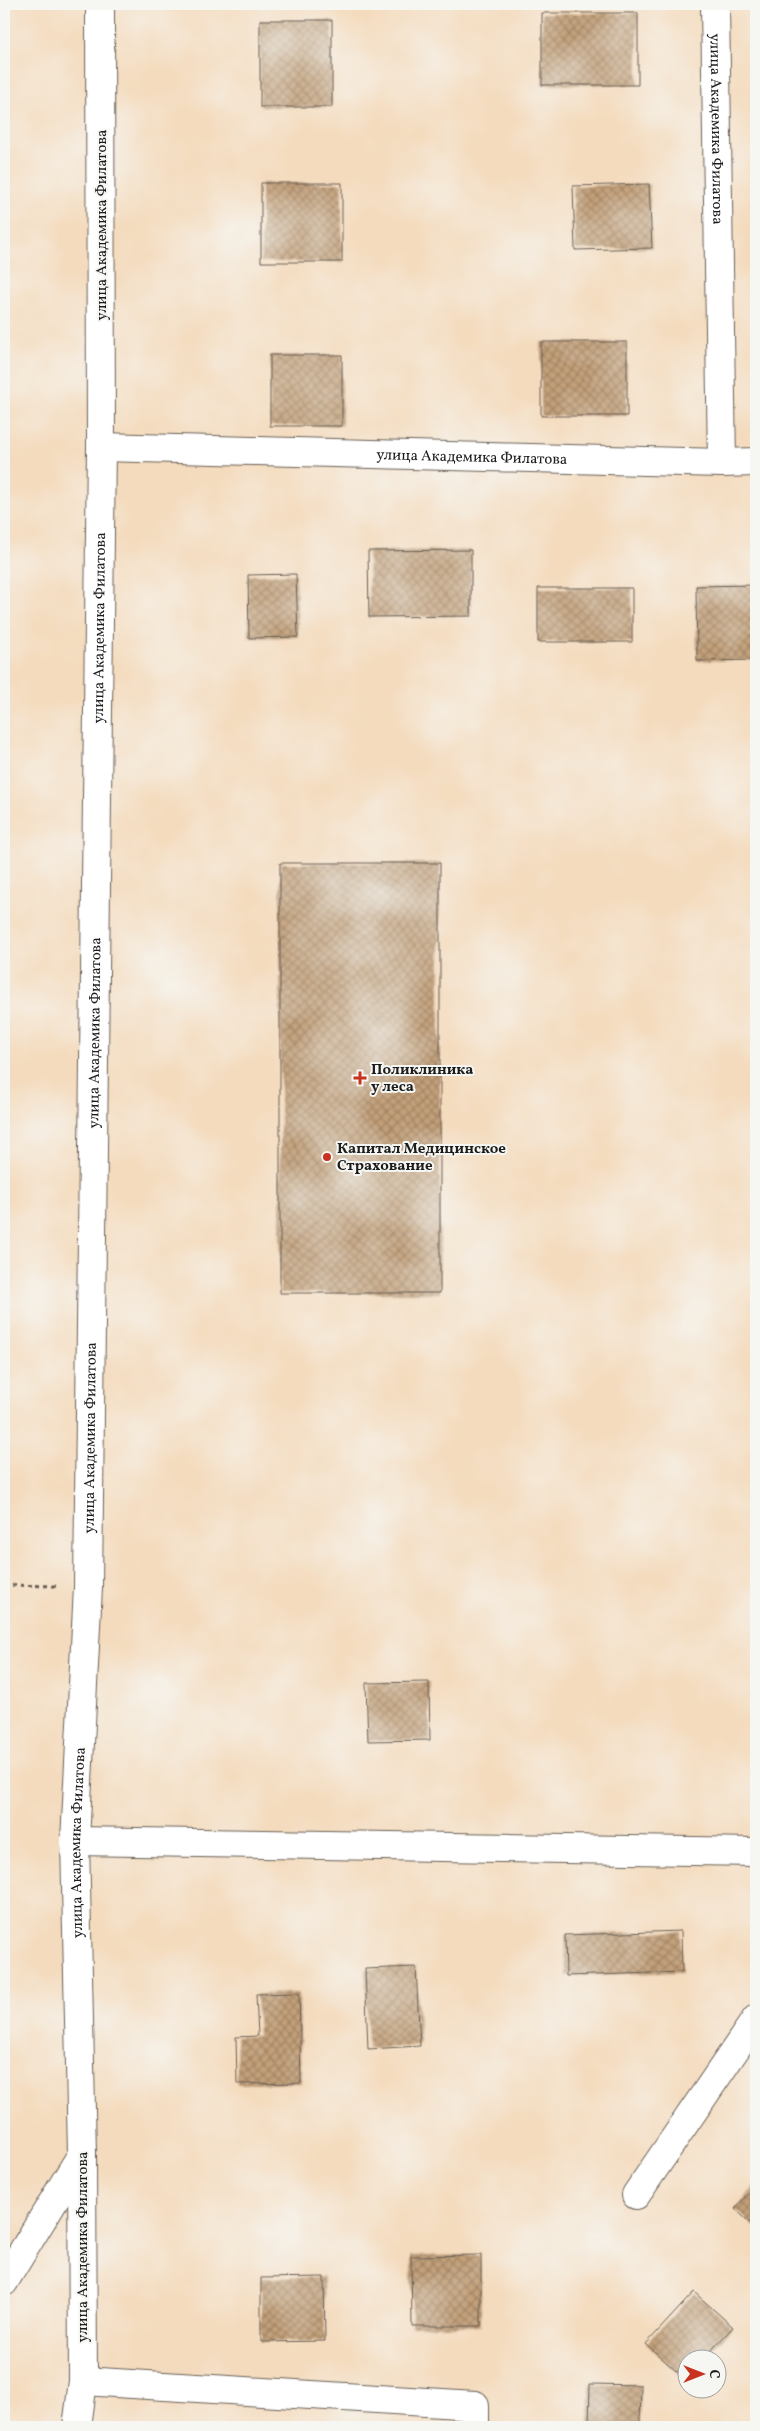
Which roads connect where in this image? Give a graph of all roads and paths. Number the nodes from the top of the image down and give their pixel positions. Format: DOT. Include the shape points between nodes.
graph roads {
  1 [pos="100,4"];
  2 [pos="715,4"];
  3 [pos="101,447"];
  4 [pos="756,462"];
  5 [pos="722,463"];
  6 [pos="4,1585"];
  7 [pos="88,1587"];
  8 [pos="75,1841"];
  9 [pos="756,1852"];
  10 [pos="756,2019"];
  11 [pos="82,2154"];
  12 [pos="636,2195"];
  13 [pos="4,2282"];
  14 [pos="84,2381"];
  15 [pos="77,2427"];
  16 [pos="475,2427"];
  1 -- 3 [label="street, улица Академика Филатова"];
  2 -- 5 [label="street, улица Академика Филатова"];
  3 -- 5 [label="street, улица Академика Филатова"];
  3 -- 7 [label="street, улица Академика Филатова"];
  4 -- 5 [label="street, улица Академика Филатова"];
  6 -- 7 [label="path"];
  7 -- 8 [label="street, улица Академика Филатова"];
  8 -- 9 [label="street"];
  8 -- 11 [label="street, улица Академика Филатова"];
  10 -- 12 [label="street"];
  11 -- 13 [label="street"];
  11 -- 14 [label="street, улица Академика Филатова"];
  14 -- 15 [label="street, улица Академика Филатова"];
  14 -- 16 [label="street" via="475,2405"];
}
